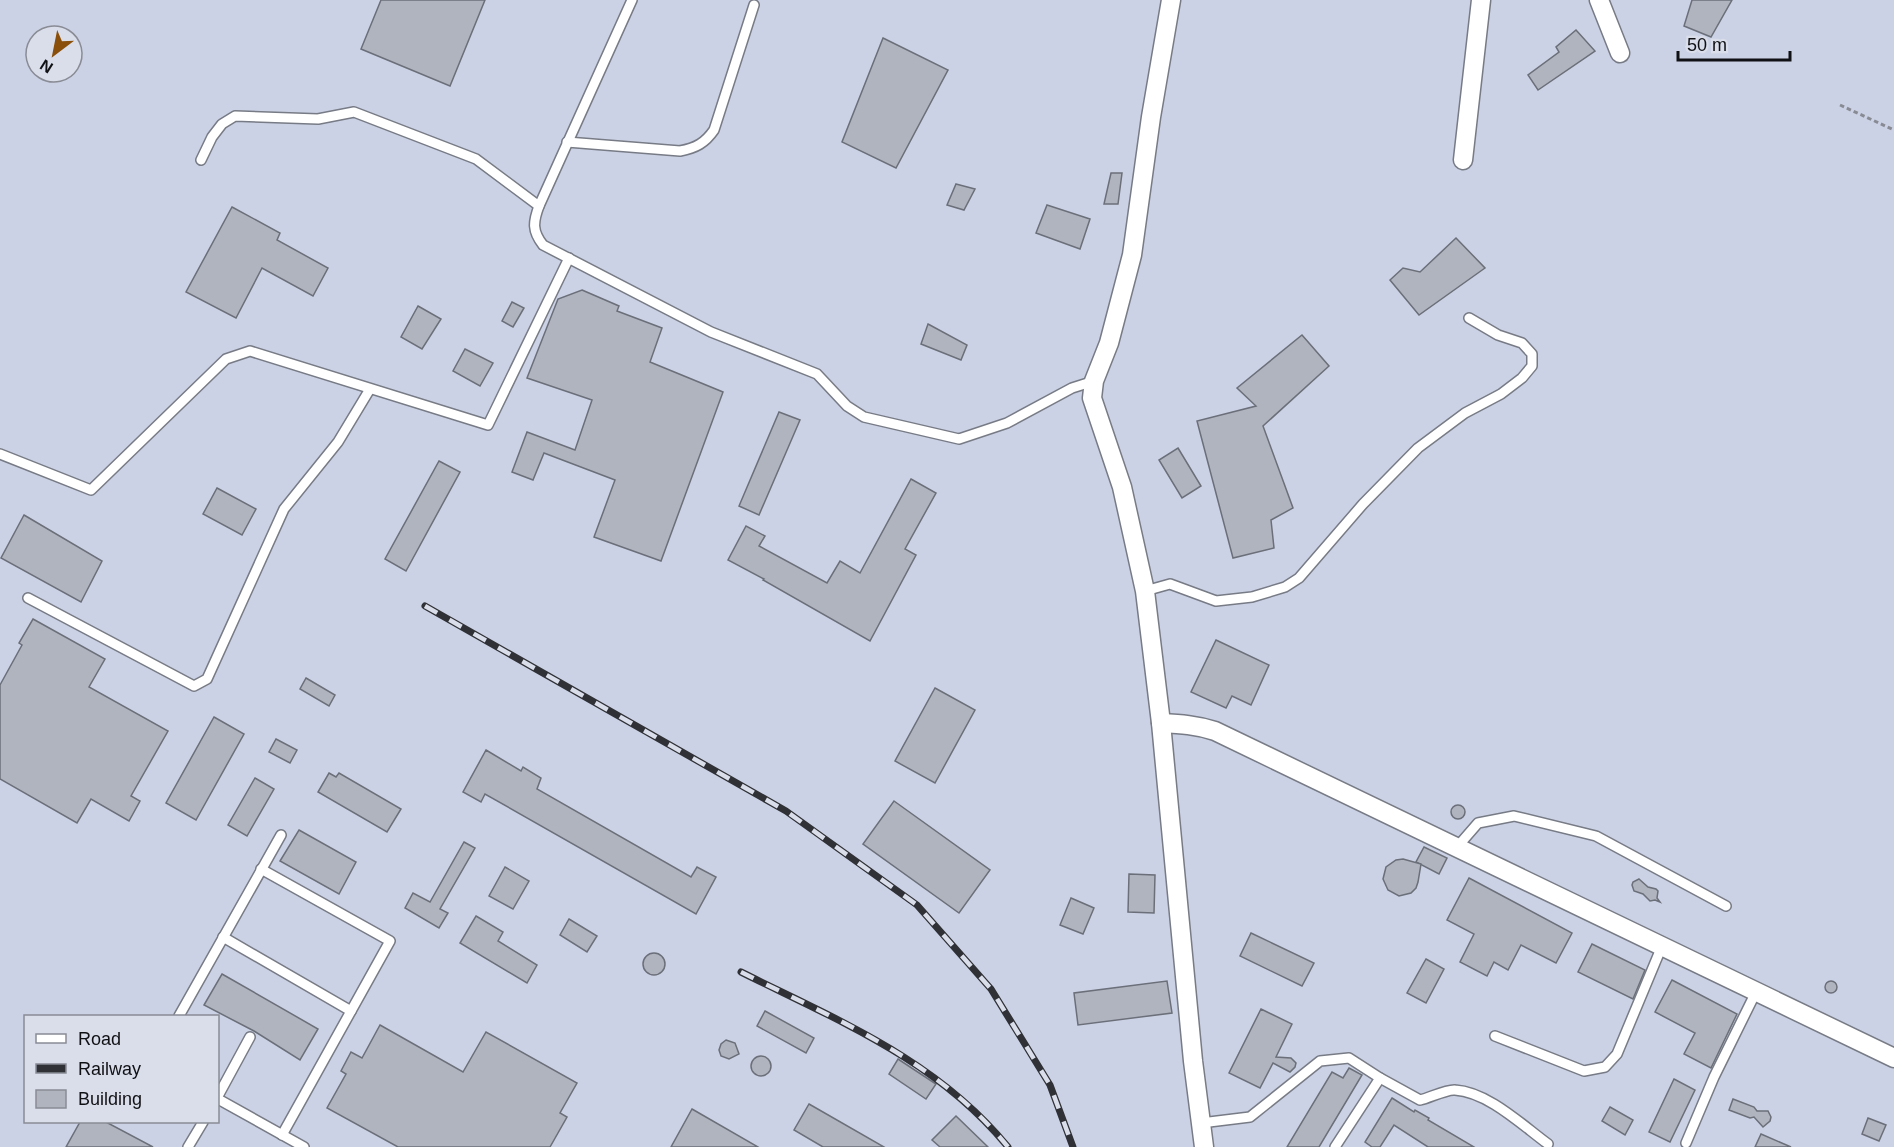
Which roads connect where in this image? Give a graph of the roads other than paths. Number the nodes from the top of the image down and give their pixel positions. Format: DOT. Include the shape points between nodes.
graph roads {
  1 [pos="632,0"];
  2 [pos="1170,0"];
  3 [pos="1481,0"];
  4 [pos="1599,0"];
  5 [pos="754,5"];
  6 [pos="1620,52"];
  7 [pos="567,142"];
  8 [pos="201,160"];
  9 [pos="1462,160"];
  10 [pos="539,206"];
  11 [pos="569,258"];
  12 [pos="1469,318"];
  13 [pos="1094,381"];
  14 [pos="370,389"];
  15 [pos="0,454"];
  16 [pos="1145,591"];
  17 [pos="28,598"];
  18 [pos="1161,723"];
  19 [pos="281,835"];
  20 [pos="1458,846"];
  21 [pos="261,869"];
  22 [pos="1726,906"];
  23 [pos="223,937"];
  24 [pos="1662,946"];
  25 [pos="1756,992"];
  26 [pos="351,1011"];
  27 [pos="180,1015"];
  28 [pos="1495,1036"];
  29 [pos="250,1037"];
  30 [pos="1894,1058"];
  31 [pos="1380,1078"];
  32 [pos="219,1095"];
  33 [pos="219,1098"];
  34 [pos="202,1123"];
  35 [pos="1201,1123"];
  36 [pos="282,1135"];
  37 [pos="1686,1143"];
  38 [pos="1548,1144"];
  39 [pos="188,1147"];
  40 [pos="304,1147"];
  41 [pos="1204,1147"];
  42 [pos="1335,1147"];
  1 -- 7 [label="lane"];
  2 -- 13 [label="street" via="1132,255 1109,343"];
  3 -- 9 [label="street"];
  4 -- 6 [label="street"];
  5 -- 7 [label="lane" via="714,130 706,141 680,151"];
  7 -- 10 [label="lane"];
  8 -- 10 [label="lane" via="222,124 235,116 318,119 354,112 476,159"];
  10 -- 11 [label="lane" via="533,223 537,237 543,245"];
  11 -- 13 [label="lane" via="711,332 817,374 847,406 864,417 959,439 1007,423 1072,388"];
  11 -- 14 [label="lane" via="488,425"];
  12 -- 16 [label="lane" via="1522,344 1532,354 1532,366 1501,394 1465,413 1418,448 1362,504 1299,578 1252,597 1216,601 1170,584"];
  13 -- 16 [label="street" via="1092,398 1122,487"];
  14 -- 15 [label="lane" via="250,351 226,359 91,490"];
  14 -- 17 [label="lane" via="338,442 284,509 207,679 194,686"];
  16 -- 18 [label="street"];
  18 -- 20 [label="street" via="1215,731"];
  18 -- 35 [label="street"];
  19 -- 21 [label="lane"];
  20 -- 22 [label="lane" via="1478,823 1514,816 1596,836"];
  20 -- 24 [label="street"];
  21 -- 23 [label="lane"];
  21 -- 26 [label="lane" via="390,941"];
  23 -- 26 [label="lane"];
  23 -- 27 [label="lane"];
  24 -- 25 [label="street"];
  24 -- 28 [label="lane" via="1617,1054 1605,1067 1584,1071"];
  25 -- 30 [label="street"];
  25 -- 37 [label="lane"];
  26 -- 36 [label="lane"];
  29 -- 32 [label="lane"];
  31 -- 35 [label="lane" via="1349,1058 1320,1061 1250,1117"];
  31 -- 38 [label="lane" via="1419,1100 1454,1089 1485,1097"];
  31 -- 42 [label="lane"];
  33 -- 36 [label="lane"];
  34 -- 39 [label="lane"];
  35 -- 41 [label="street"];
  36 -- 40 [label="lane"];
}
